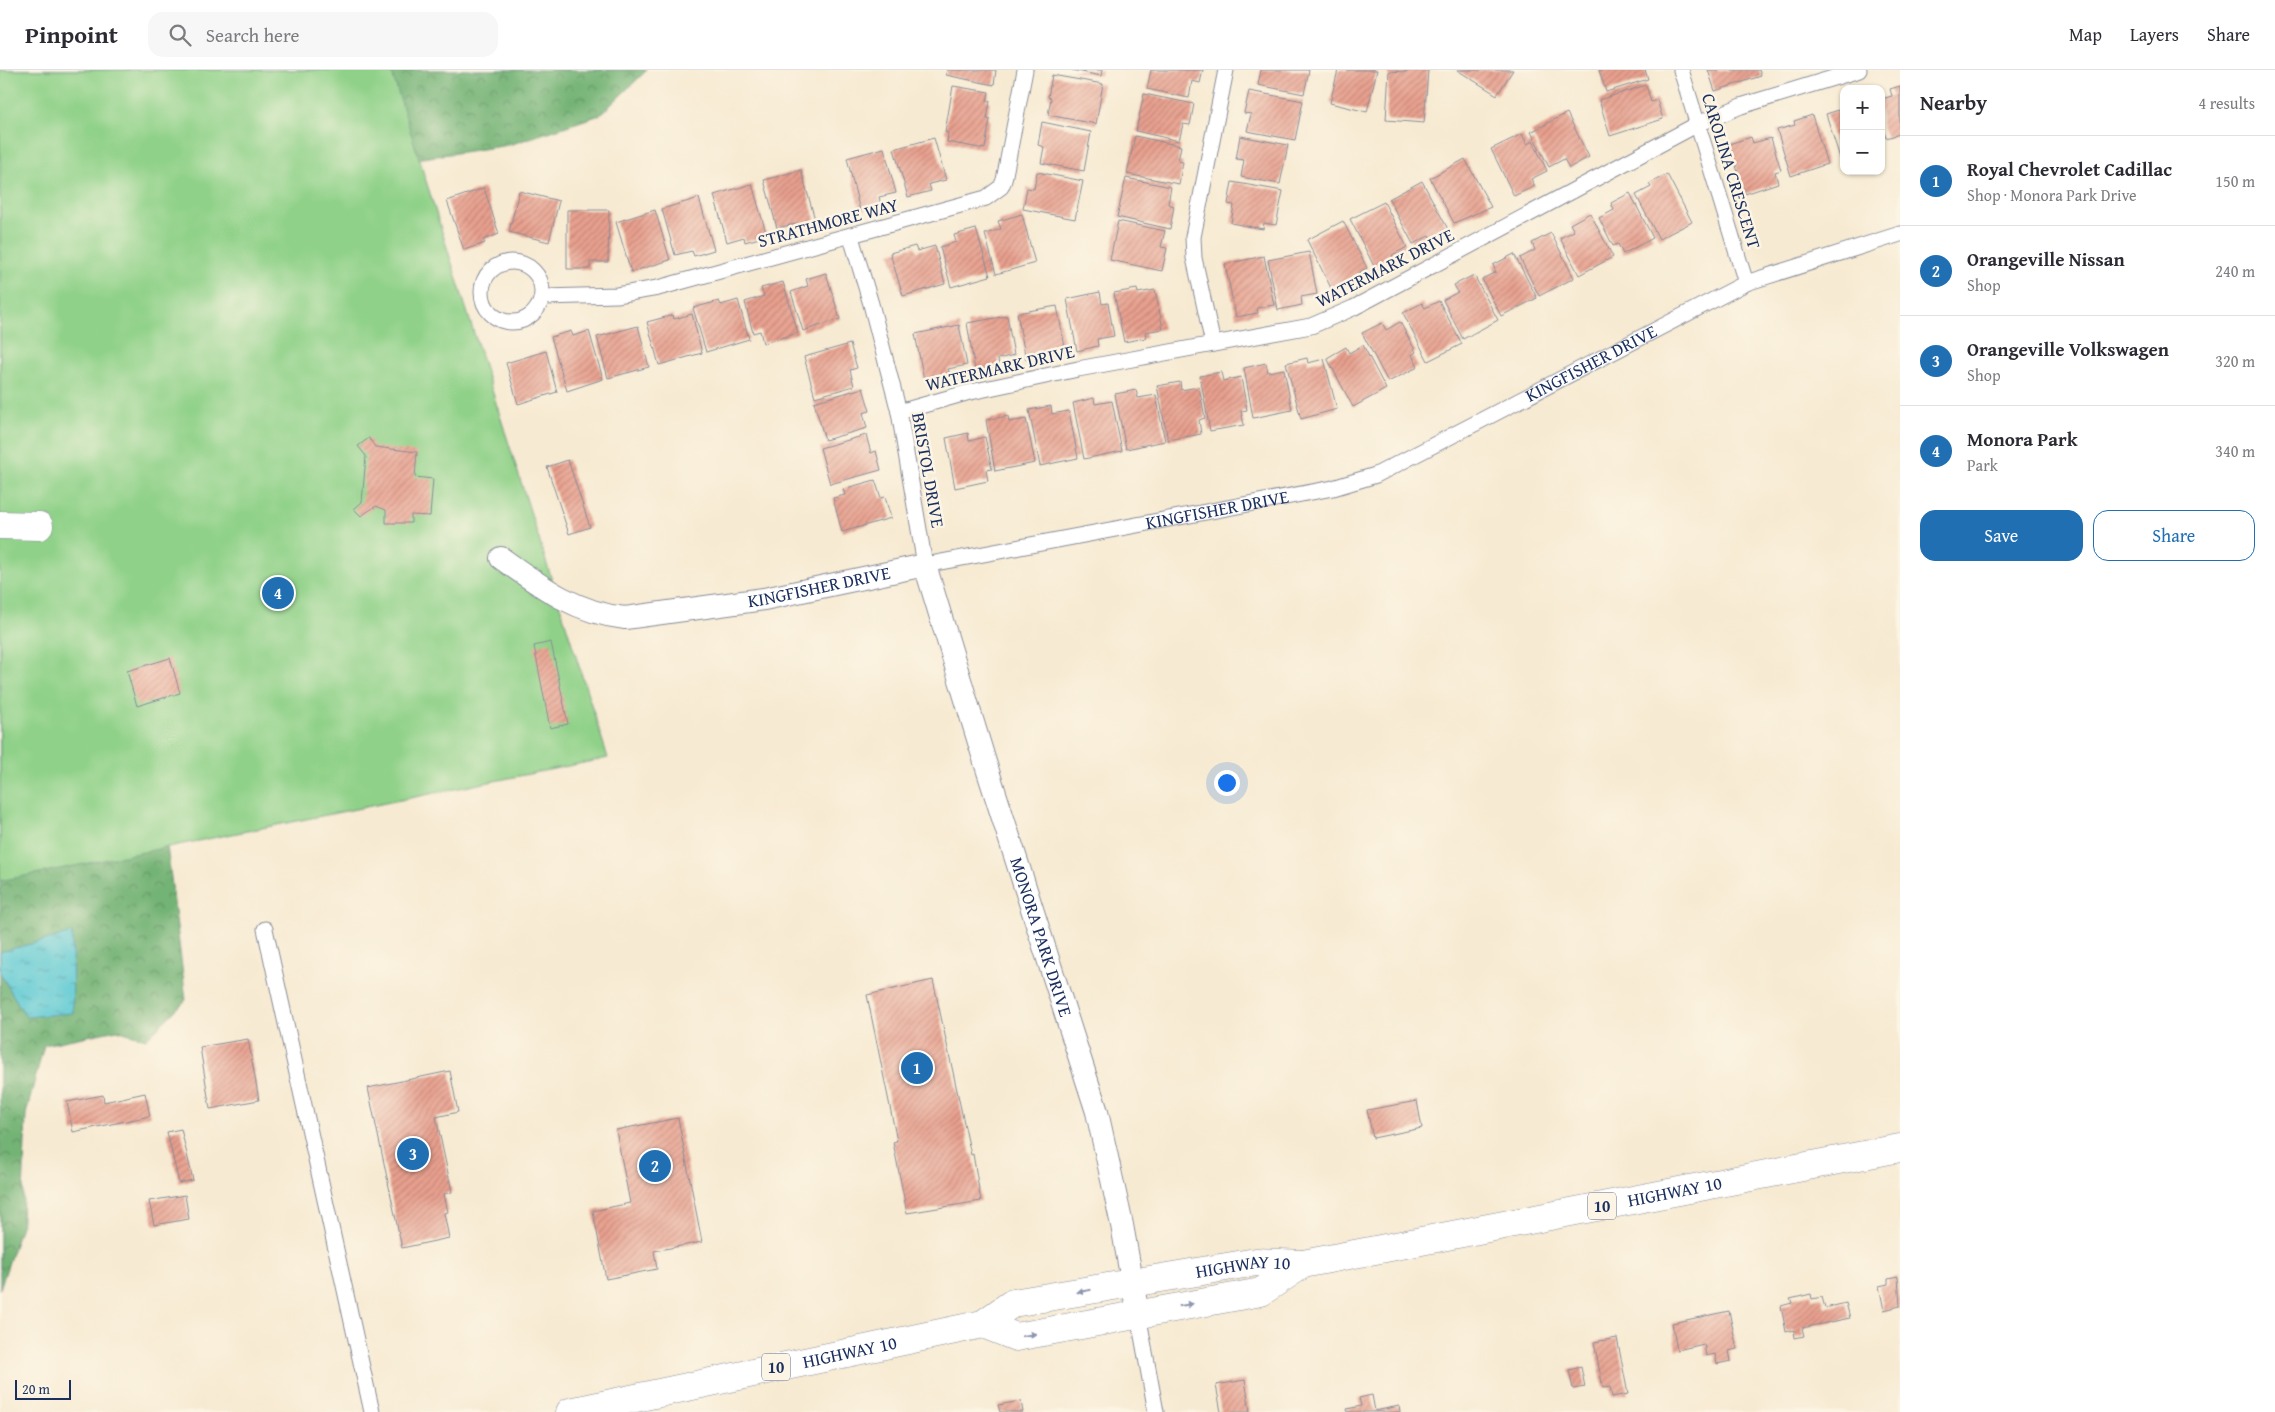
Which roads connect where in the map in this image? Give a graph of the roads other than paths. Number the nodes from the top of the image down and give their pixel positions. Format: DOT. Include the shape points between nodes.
graph roads {
  1 [pos="1025,70"];
  2 [pos="1226,70"];
  3 [pos="1681,70"];
  4 [pos="1859,70"];
  5 [pos="1698,124"];
  6 [pos="1900,234"];
  7 [pos="850,237"];
  8 [pos="1746,283"];
  9 [pos="544,297"];
  10 [pos="1212,344"];
  11 [pos="899,412"];
  12 [pos="0,524"];
  13 [pos="39,526"];
  14 [pos="501,558"];
  15 [pos="925,565"];
  16 [pos="265,929"];
  17 [pos="1900,1148"];
  18 [pos="1303,1264"];
  19 [pos="1132,1282"];
  20 [pos="1138,1314"];
  21 [pos="982,1324"];
  22 [pos="372,1412"];
  23 [pos="570,1412"];
  24 [pos="1156,1412"];
  1 -- 7 [label="street, STRATHMORE WAY" via="1004,180 994,194"];
  2 -- 10 [label="street" via="1192,237"];
  3 -- 5 [label="street, CAROLINA CRESCENT"];
  4 -- 5 [label="street, WATERMARK DRIVE" via="1741,106"];
  5 -- 8 [label="street, CAROLINA CRESCENT"];
  5 -- 10 [label="street, WATERMARK DRIVE" via="1353,308 1311,326"];
  6 -- 8 [label="street, KINGFISHER DRIVE"];
  7 -- 9 [label="street, STRATHMORE WAY" via="658,288 617,295"];
  7 -- 11 [label="street, BRISTOL DRIVE"];
  8 -- 15 [label="street, KINGFISHER DRIVE" via="1376,474 1333,488"];
  9 -- 9 [label="street" via="535,271 516,262 506,262 493,268 482,286 483,302 489,312 507,322 518,322 531,316"];
  10 -- 11 [label="street, WATERMARK DRIVE" via="966,393"];
  11 -- 15 [label="street, BRISTOL DRIVE"];
  12 -- 13 [label="highway"];
  14 -- 15 [label="street, KINGFISHER DRIVE" via="554,594 585,610 625,618 764,598"];
  15 -- 19 [label="street, MONORA PARK DRIVE" via="1097,1112"];
  16 -- 22 [label="street"];
  17 -- 18 [label="highway, HIGHWAY 10 / 10"];
  18 -- 19 [label="highway, HIGHWAY 10 / 10" via="1256,1262"];
  20 -- 18 [label="highway, HIGHWAY 10 / 10, one-way" via="1261,1292"];
  19 -- 20 [label="street, MONORA PARK DRIVE"];
  19 -- 21 [label="highway, HIGHWAY 10 / 10, one-way" via="1013,1303"];
  21 -- 20 [label="highway, HIGHWAY 10 / 10, one-way" via="1016,1337"];
  20 -- 24 [label="street"];
  21 -- 23 [label="highway, HIGHWAY 10 / 10"];
}
